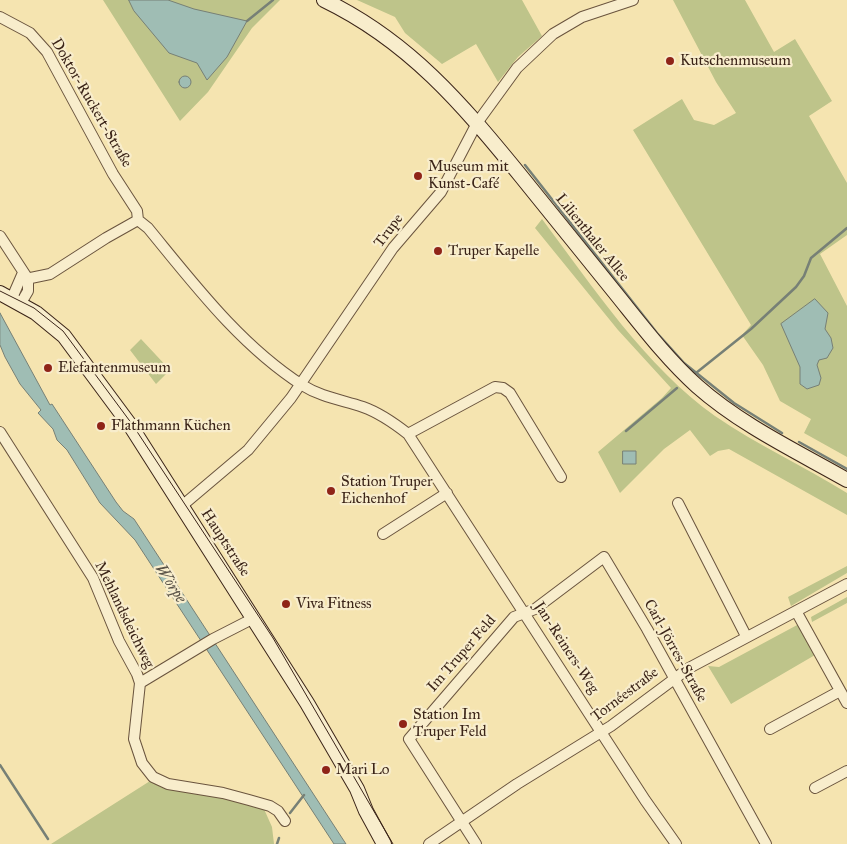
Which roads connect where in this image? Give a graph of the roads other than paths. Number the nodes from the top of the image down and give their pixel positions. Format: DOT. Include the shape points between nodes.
graph roads {
  1 [pos="324,0"];
  2 [pos="633,0"];
  3 [pos="0,17"];
  4 [pos="477,123"];
  5 [pos="138,220"];
  6 [pos="0,236"];
  7 [pos="24,277"];
  8 [pos="11,298"];
  9 [pos="301,384"];
  10 [pos="0,432"];
  11 [pos="408,434"];
  12 [pos="561,477"];
  13 [pos="847,480"];
  14 [pos="448,493"];
  15 [pos="678,502"];
  16 [pos="183,506"];
  17 [pos="383,534"];
  18 [pos="847,584"];
  19 [pos="525,612"];
  20 [pos="796,612"];
  21 [pos="254,618"];
  22 [pos="746,636"];
  23 [pos="673,678"];
  24 [pos="140,683"];
  25 [pos="840,691"];
  26 [pos="847,703"];
  27 [pos="770,729"];
  28 [pos="603,732"];
  29 [pos="847,771"];
  30 [pos="815,788"];
  31 [pos="285,821"];
  32 [pos="462,822"];
  33 [pos="384,844"];
  34 [pos="429,844"];
  35 [pos="476,844"];
  36 [pos="676,844"];
  37 [pos="766,844"];
  1 -- 4 [label="main road, Lilienthaler Allee" via="367,24 428,70"];
  2 -- 4 [label="street, Trupe" via="582,17 553,34 517,68"];
  3 -- 5 [label="street, Doktor-Ruckert-Straße" via="30,33 48,52 109,167 137,211"];
  4 -- 9 [label="street, Trupe" via="441,192 393,248"];
  4 -- 13 [label="main road, Lilienthaler Allee" via="652,338 697,386 768,436"];
  5 -- 7 [label="street" via="50,274"];
  5 -- 9 [label="street, Jan-Reiners-Weg" via="235,329"];
  6 -- 7 [label="street"];
  7 -- 8 [label="street"];
  8 -- 16 [label="main road, Hauptstraße" via="46,320 73,345"];
  9 -- 11 [label="street, Jan-Reiners-Weg" via="372,411"];
  9 -- 16 [label="street, Trupe" via="248,450"];
  10 -- 24 [label="street, Mehlandsdeichweg" via="93,578"];
  11 -- 12 [label="street" via="495,387 503,388 510,393"];
  11 -- 14 [label="street, Jan-Reiners-Weg"];
  14 -- 17 [label="street"];
  14 -- 19 [label="street, Jan-Reiners-Weg"];
  15 -- 22 [label="street"];
  16 -- 21 [label="main road, Hauptstraße"];
  18 -- 20 [label="street, Tornéestraße"];
  19 -- 23 [label="street, Carl-Jörres-Straße" via="535,609 604,557"];
  19 -- 28 [label="street, Jan-Reiners-Weg"];
  19 -- 32 [label="street, Im Truper Feld" via="514,617 409,739"];
  20 -- 22 [label="street, Tornéestraße"];
  20 -- 25 [label="street"];
  21 -- 24 [label="street"];
  21 -- 33 [label="main road, Hauptstraße" via="358,789"];
  22 -- 23 [label="street, Tornéestraße"];
  23 -- 28 [label="street, Tornéestraße"];
  23 -- 37 [label="street, Carl-Jörres-Straße"];
  24 -- 31 [label="street, Mehlandsdeichweg" via="134,739 142,763 153,777 168,784 223,793 270,806"];
  25 -- 26 [label="street"];
  25 -- 27 [label="street"];
  28 -- 32 [label="street, Tornéestraße" via="516,784"];
  28 -- 36 [label="street, Jan-Reiners-Weg"];
  29 -- 30 [label="street"];
  32 -- 34 [label="street, Tornéestraße"];
  32 -- 35 [label="street, Im Truper Feld"];
}
